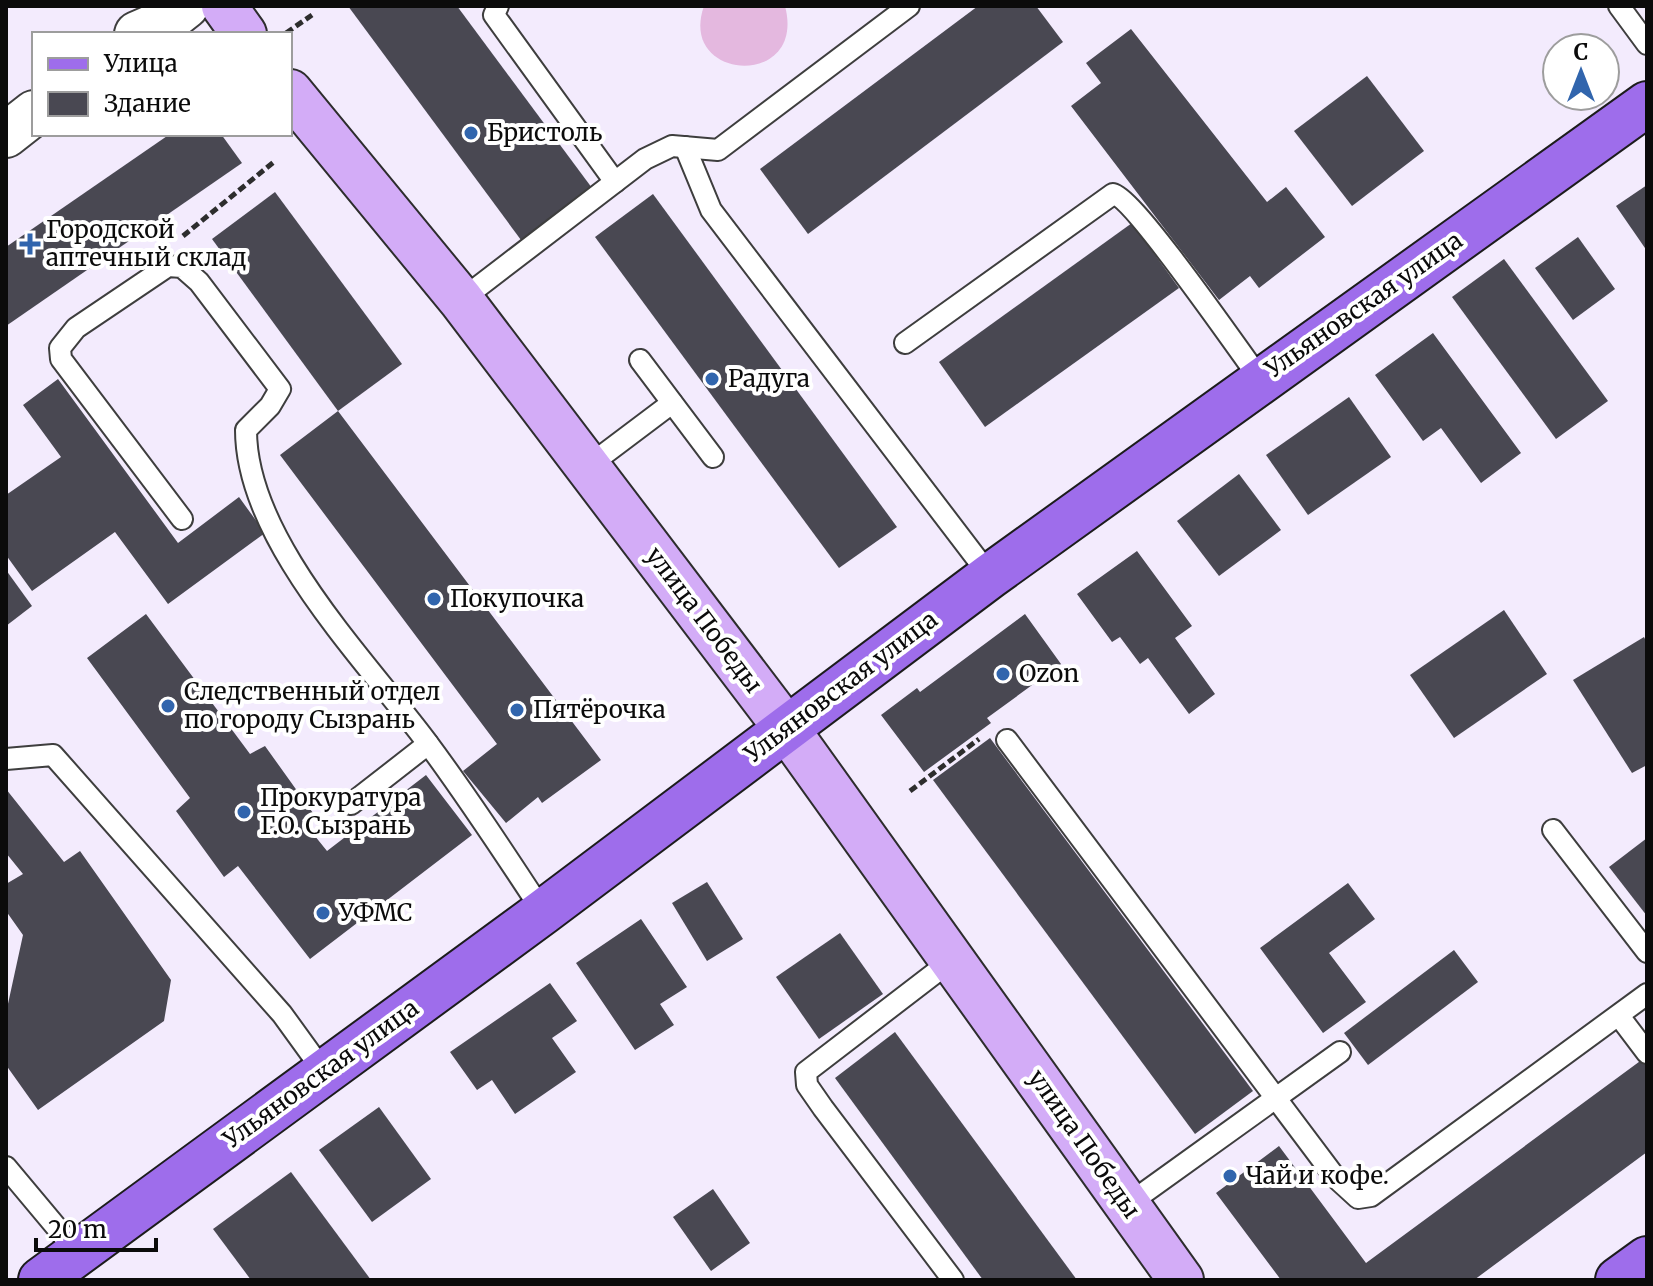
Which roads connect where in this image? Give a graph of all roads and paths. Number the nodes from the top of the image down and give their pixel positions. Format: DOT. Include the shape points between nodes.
graph roads {
  1 [pos="186,6"];
  2 [pos="224,6"];
  3 [pos="498,6"];
  4 [pos="909,6"];
  5 [pos="1619,6"];
  6 [pos="312,15"];
  7 [pos="142,32"];
  8 [pos="243,32"];
  9 [pos="288,32"];
  10 [pos="1647,44"];
  11 [pos="292,94"];
  12 [pos="1647,104"];
  13 [pos="32,115"];
  14 [pos="6,135"];
  15 [pos="685,147"];
  16 [pos="275,161"];
  17 [pos="615,182"];
  18 [pos="182,267"];
  19 [pos="461,300"];
  20 [pos="905,343"];
  21 [pos="640,360"];
  22 [pos="1260,379"];
  23 [pos="672,403"];
  24 [pos="713,457"];
  25 [pos="587,467"];
  26 [pos="182,519"];
  27 [pos="990,576"];
  28 [pos="786,728"];
  29 [pos="1007,740"];
  30 [pos="428,744"];
  31 [pos="6,759"];
  32 [pos="910,791"];
  33 [pos="351,804"];
  34 [pos="1553,830"];
  35 [pos="543,912"];
  36 [pos="1647,952"];
  37 [pos="952,960"];
  38 [pos="1647,994"];
  39 [pos="1619,1016"];
  40 [pos="1340,1052"];
  41 [pos="1647,1053"];
  42 [pos="324,1072"];
  43 [pos="1277,1097"];
  44 [pos="6,1167"];
  45 [pos="1127,1205"];
  46 [pos="78,1253"];
  47 [pos="1647,1259"];
  48 [pos="41,1280"];
  49 [pos="953,1280"];
  50 [pos="1181,1280"];
  51 [pos="1618,1280"];
  1 -- 7 [label="street"];
  2 -- 8 [label="main road"];
  3 -- 17 [label="lane" via="494,15"];
  4 -- 15 [label="lane" via="718,150"];
  5 -- 10 [label="lane"];
  6 -- 9 [label="path"];
  11 -- 19 [label="main road, улица Победы"];
  12 -- 22 [label="main road, Ульяновская улица"];
  13 -- 14 [label="street"];
  15 -- 17 [label="lane" via="657,151"];
  15 -- 27 [label="lane" via="711,210"];
  16 -- 18 [label="path" via="182,238"];
  17 -- 19 [label="lane"];
  18 -- 26 [label="lane" via="153,273 76,328 60,348 61,359"];
  18 -- 30 [label="lane" via="280,389 246,430 246,460 293,568"];
  19 -- 25 [label="main road, улица Победы"];
  20 -- 22 [label="lane" via="1113,194 1142,220"];
  21 -- 23 [label="lane"];
  22 -- 27 [label="main road, Ульяновская улица"];
  23 -- 24 [label="lane"];
  23 -- 25 [label="lane"];
  25 -- 28 [label="main road, улица Победы"];
  27 -- 28 [label="main road, Ульяновская улица"];
  28 -- 35 [label="main road, Ульяновская улица"];
  28 -- 37 [label="main road, улица Победы"];
  29 -- 32 [label="path" via="994,733 984,735"];
  29 -- 43 [label="lane"];
  30 -- 33 [label="lane"];
  30 -- 35 [label="lane"];
  31 -- 42 [label="lane" via="53,755 282,1014"];
  34 -- 36 [label="lane"];
  35 -- 42 [label="main road, Ульяновская улица"];
  37 -- 45 [label="main road, улица Победы"];
  37 -- 49 [label="lane" via="806,1072 807,1085 823,1108"];
  38 -- 39 [label="lane"];
  39 -- 41 [label="lane"];
  39 -- 43 [label="lane" via="1371,1196 1351,1195"];
  40 -- 43 [label="lane"];
  42 -- 46 [label="main road, Ульяновская улица"];
  43 -- 45 [label="lane"];
  44 -- 46 [label="lane"];
  45 -- 50 [label="main road, улица Победы"];
  46 -- 48 [label="main road, Ульяновская улица"];
  47 -- 51 [label="main road"];
}
